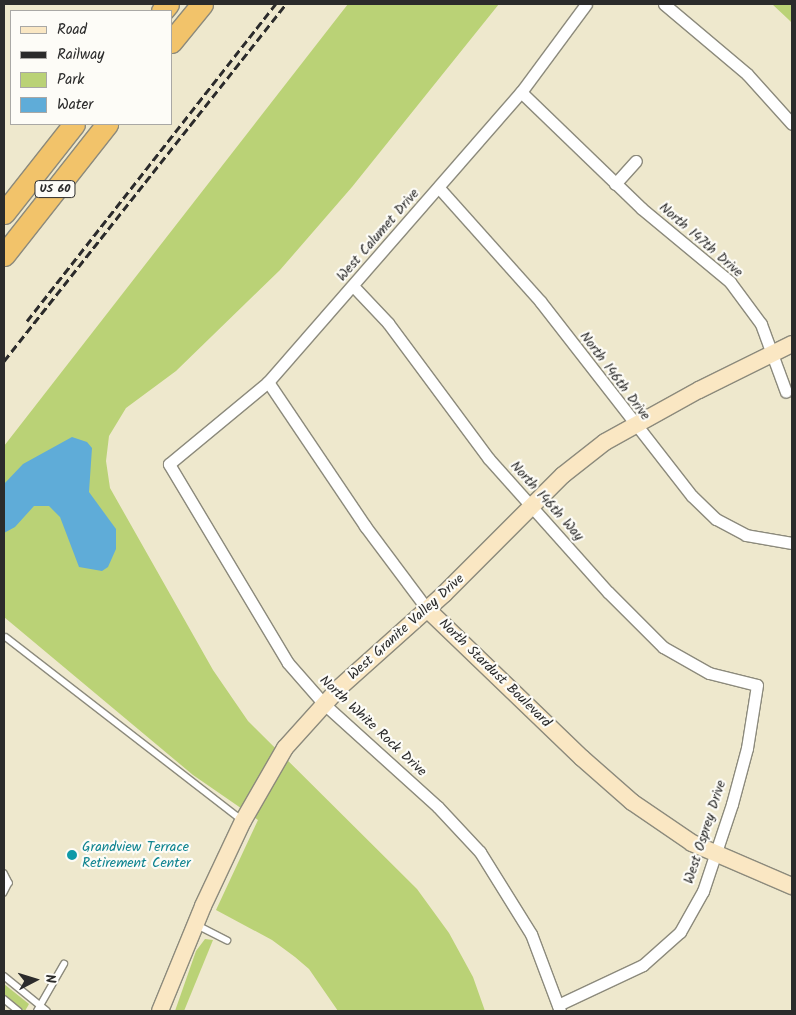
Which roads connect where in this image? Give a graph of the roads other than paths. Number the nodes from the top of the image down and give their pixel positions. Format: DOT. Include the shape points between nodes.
graph roads {
  1 [pos="202,4"];
  2 [pos="586,4"];
  3 [pos="664,4"];
  4 [pos="172,41"];
  5 [pos="522,92"];
  6 [pos="792,124"];
  7 [pos="73,125"];
  8 [pos="106,125"];
  9 [pos="636,161"];
  10 [pos="615,184"];
  11 [pos="439,188"];
  12 [pos="4,213"];
  13 [pos="4,255"];
  14 [pos="354,287"];
  15 [pos="792,344"];
  16 [pos="772,352"];
  17 [pos="268,382"];
  18 [pos="786,392"];
  19 [pos="634,425"];
  20 [pos="168,464"];
  21 [pos="531,506"];
  22 [pos="792,543"];
  23 [pos="427,609"];
  24 [pos="6,638"];
  25 [pos="758,685"];
  26 [pos="324,704"];
  27 [pos="243,821"];
  28 [pos="715,854"];
  29 [pos="4,873"];
  30 [pos="792,886"];
  31 [pos="4,893"];
  32 [pos="196,925"];
  33 [pos="227,940"];
  34 [pos="64,964"];
  35 [pos="4,976"];
  36 [pos="4,999"];
  37 [pos="39,1008"];
  38 [pos="559,1008"];
  39 [pos="19,1011"];
  40 [pos="47,1011"];
  41 [pos="160,1011"];
  1 -- 4 [label="highway"];
  2 -- 5 [label="street, West Calumet Drive"];
  3 -- 6 [label="street" via="747,74"];
  5 -- 10 [label="street, North 147th Drive"];
  5 -- 11 [label="street, West Calumet Drive"];
  7 -- 12 [label="highway, US 60"];
  8 -- 13 [label="highway, US 60"];
  9 -- 10 [label="street"];
  10 -- 16 [label="street, North 147th Drive" via="730,282 761,324"];
  11 -- 14 [label="street, West Calumet Drive"];
  11 -- 19 [label="street, North 146th Drive" via="540,301"];
  14 -- 17 [label="street, West Calumet Drive"];
  14 -- 21 [label="street, North 146th Way" via="388,323 489,459"];
  15 -- 16 [label="street, West Granite Valley Drive"];
  16 -- 18 [label="street"];
  16 -- 19 [label="street, West Granite Valley Drive"];
  17 -- 20 [label="street, West Calumet Drive"];
  17 -- 23 [label="street, North Stardust Boulevard" via="365,526"];
  19 -- 21 [label="street, West Granite Valley Drive" via="598,447"];
  19 -- 22 [label="street, North 146th Drive" via="692,496 716,519 746,535"];
  20 -- 26 [label="street, North White Rock Drive" via="288,663"];
  21 -- 23 [label="street, West Granite Valley Drive"];
  21 -- 25 [label="street, North 146th Way" via="608,592 663,646 710,673"];
  23 -- 26 [label="street, West Granite Valley Drive"];
  23 -- 28 [label="street, North Stardust Boulevard" via="608,782 652,818"];
  24 -- 27 [label="lane"];
  25 -- 28 [label="street, West Osprey Drive" via="747,748"];
  26 -- 27 [label="street, West Granite Valley Drive" via="285,748"];
  26 -- 38 [label="street, North White Rock Drive" via="438,807 480,852 532,934"];
  27 -- 32 [label="street, West Granite Valley Drive"];
  28 -- 30 [label="street, North Stardust Boulevard"];
  28 -- 38 [label="street, West Osprey Drive" via="703,891 680,932 663,950 642,965"];
  29 -- 31 [label="lane" via="9,883"];
  32 -- 33 [label="lane"];
  32 -- 41 [label="street, West Granite Valley Drive"];
  34 -- 37 [label="lane"];
  35 -- 37 [label="lane"];
  36 -- 39 [label="lane"];
  37 -- 40 [label="lane"];
}
